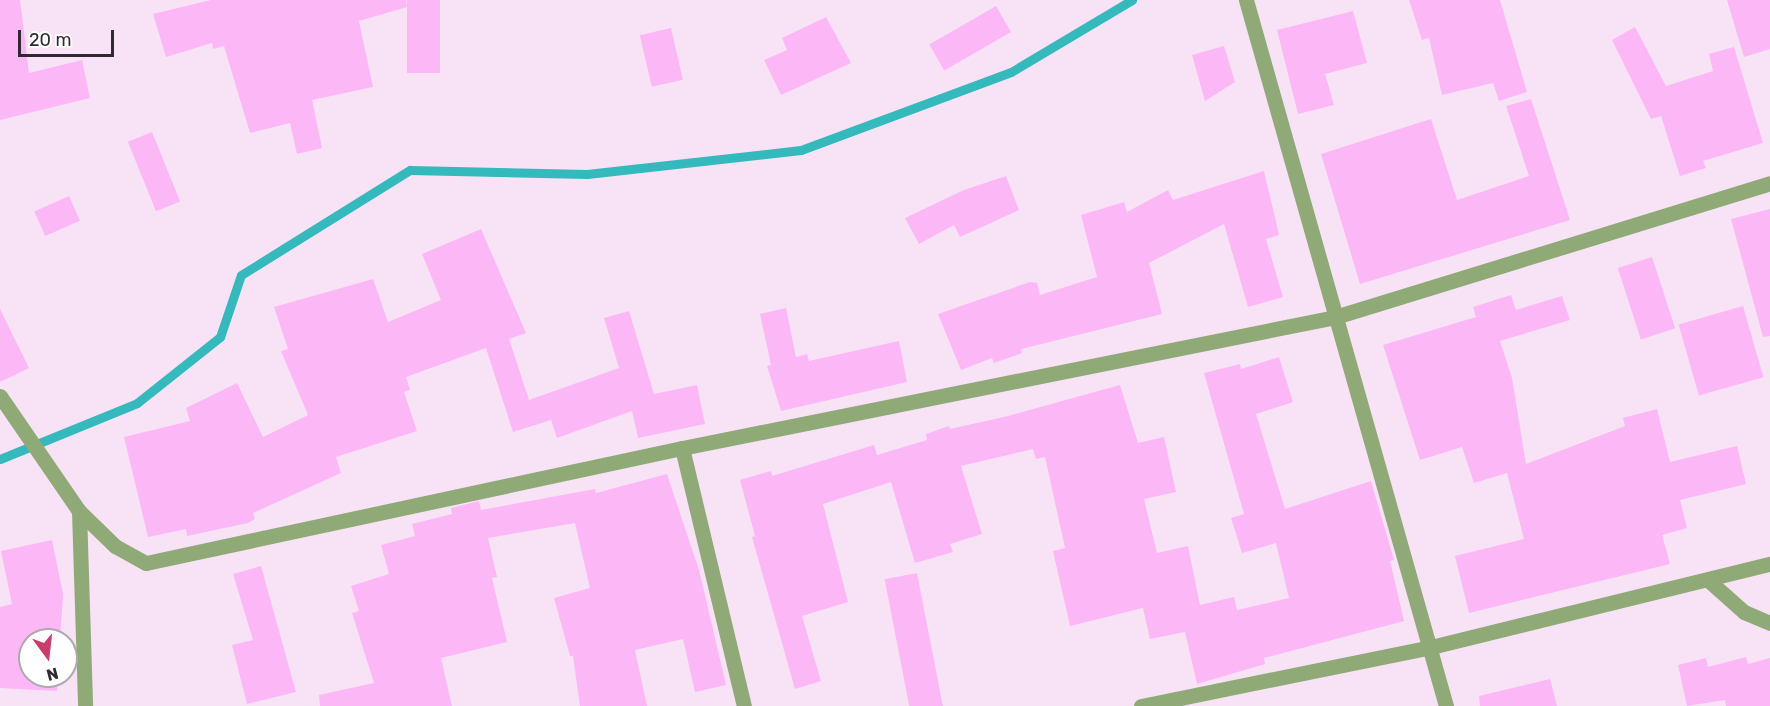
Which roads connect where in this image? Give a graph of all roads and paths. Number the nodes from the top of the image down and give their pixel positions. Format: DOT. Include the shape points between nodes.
graph roads {
  1 [pos="1246,0"];
  2 [pos="1770,183"];
  3 [pos="1335,317"];
  4 [pos="0,396"];
  5 [pos="682,448"];
  6 [pos="79,511"];
  7 [pos="1770,564"];
  8 [pos="1708,580"];
  9 [pos="1770,623"];
  10 [pos="1427,648"];
  11 [pos="85,706"];
  12 [pos="744,706"];
  13 [pos="1141,706"];
  14 [pos="1446,706"];
  1 -- 3 [label="street"];
  2 -- 3 [label="street"];
  3 -- 5 [label="street"];
  3 -- 10 [label="street"];
  4 -- 6 [label="street"];
  5 -- 6 [label="street" via="146,563 115,546"];
  5 -- 12 [label="street"];
  6 -- 11 [label="street"];
  7 -- 8 [label="street"];
  8 -- 9 [label="street" via="1744,612"];
  8 -- 10 [label="street"];
  10 -- 13 [label="street"];
  10 -- 14 [label="street"];
}
